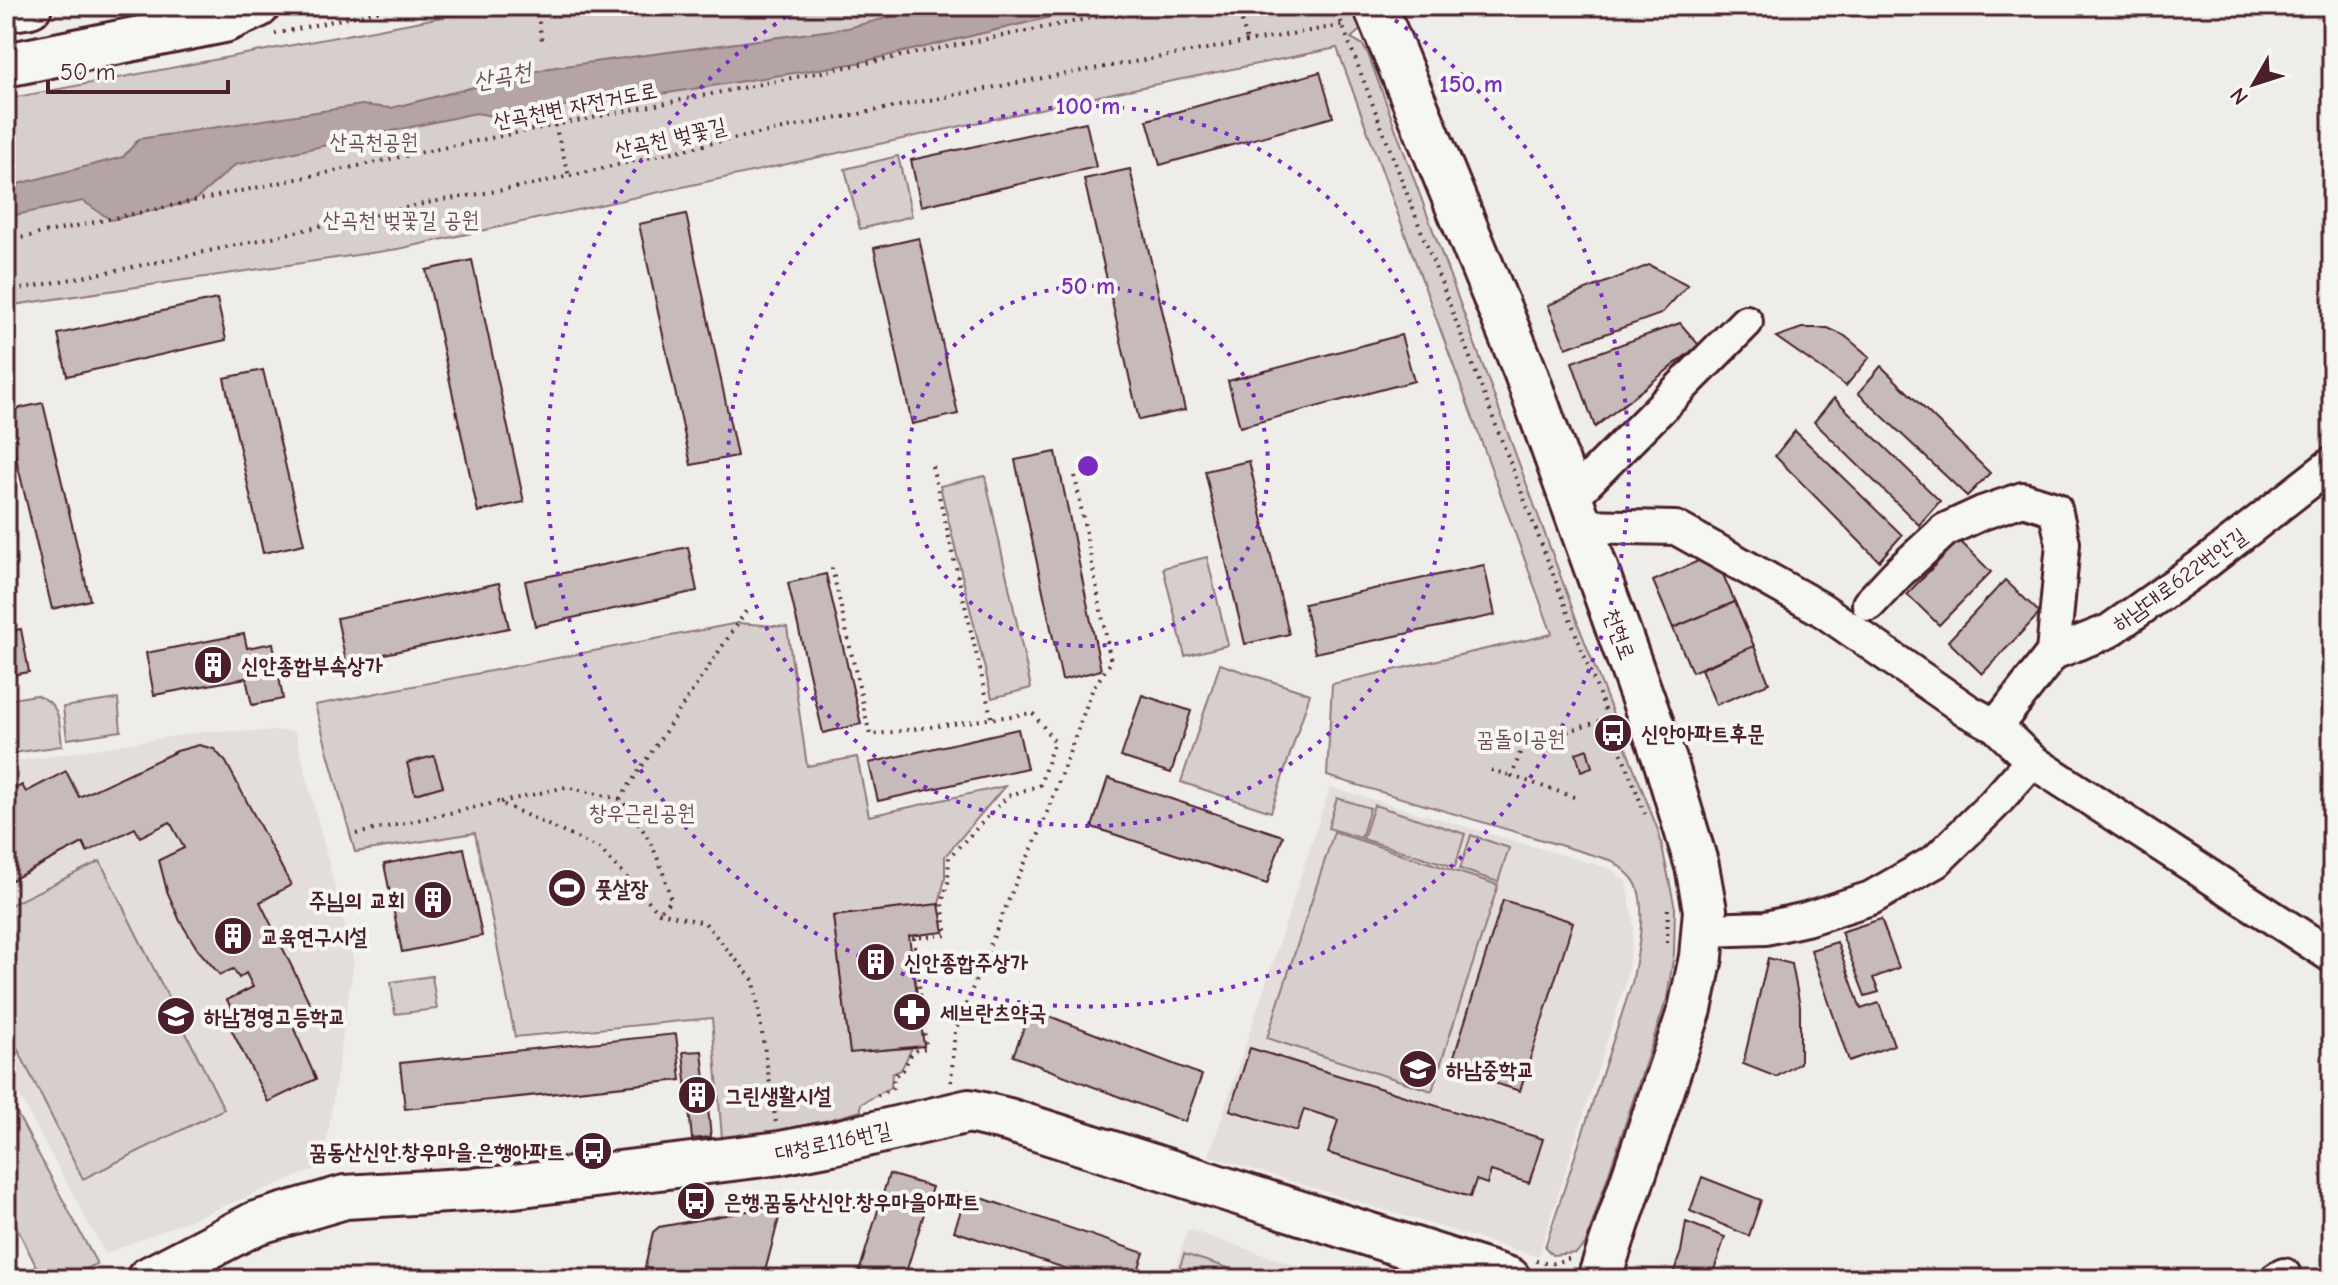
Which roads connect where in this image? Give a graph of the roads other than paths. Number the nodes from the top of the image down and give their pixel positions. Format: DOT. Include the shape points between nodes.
graph roads {
  1 [pos="30,6"];
  2 [pos="177,6"];
  3 [pos="258,6"];
  4 [pos="6,10"];
  5 [pos="1367,11"];
  6 [pos="6,38"];
  7 [pos="6,65"];
  8 [pos="1746,322"];
  9 [pos="2332,464"];
  10 [pos="1575,512"];
  11 [pos="1869,604"];
  12 [pos="2053,653"];
  13 [pos="1996,726"];
  14 [pos="2032,761"];
  15 [pos="1685,938"];
  16 [pos="2332,956"];
  17 [pos="1587,1268"];
  18 [pos="1519,1269"];
  19 [pos="148,1279"];
  1 -- 4 [label="main road"];
  2 -- 6 [label="main road"];
  3 -- 7 [label="main road" via="224,21"];
  5 -- 10 [label="main road, 천현로" via="1525,371"];
  8 -- 10 [label="street"];
  9 -- 12 [label="street, 하남대로622번안길" via="2109,631"];
  10 -- 13 [label="street" via="1676,528 1821,609"];
  10 -- 15 [label="main road, 천현로" via="1686,827 1702,895"];
  11 -- 12 [label="street" via="1945,530 2023,499 2055,509 2063,543"];
  12 -- 13 [label="street"];
  13 -- 14 [label="street"];
  14 -- 15 [label="street" via="1936,861 1871,898 1766,928"];
  14 -- 16 [label="street"];
  15 -- 17 [label="main road, 천현로" via="1701,957 1690,1009"];
  18 -- 19 [label="main road, 대청로116번길" via="969,1111 780,1153 498,1188 345,1197 256,1223"];
}
